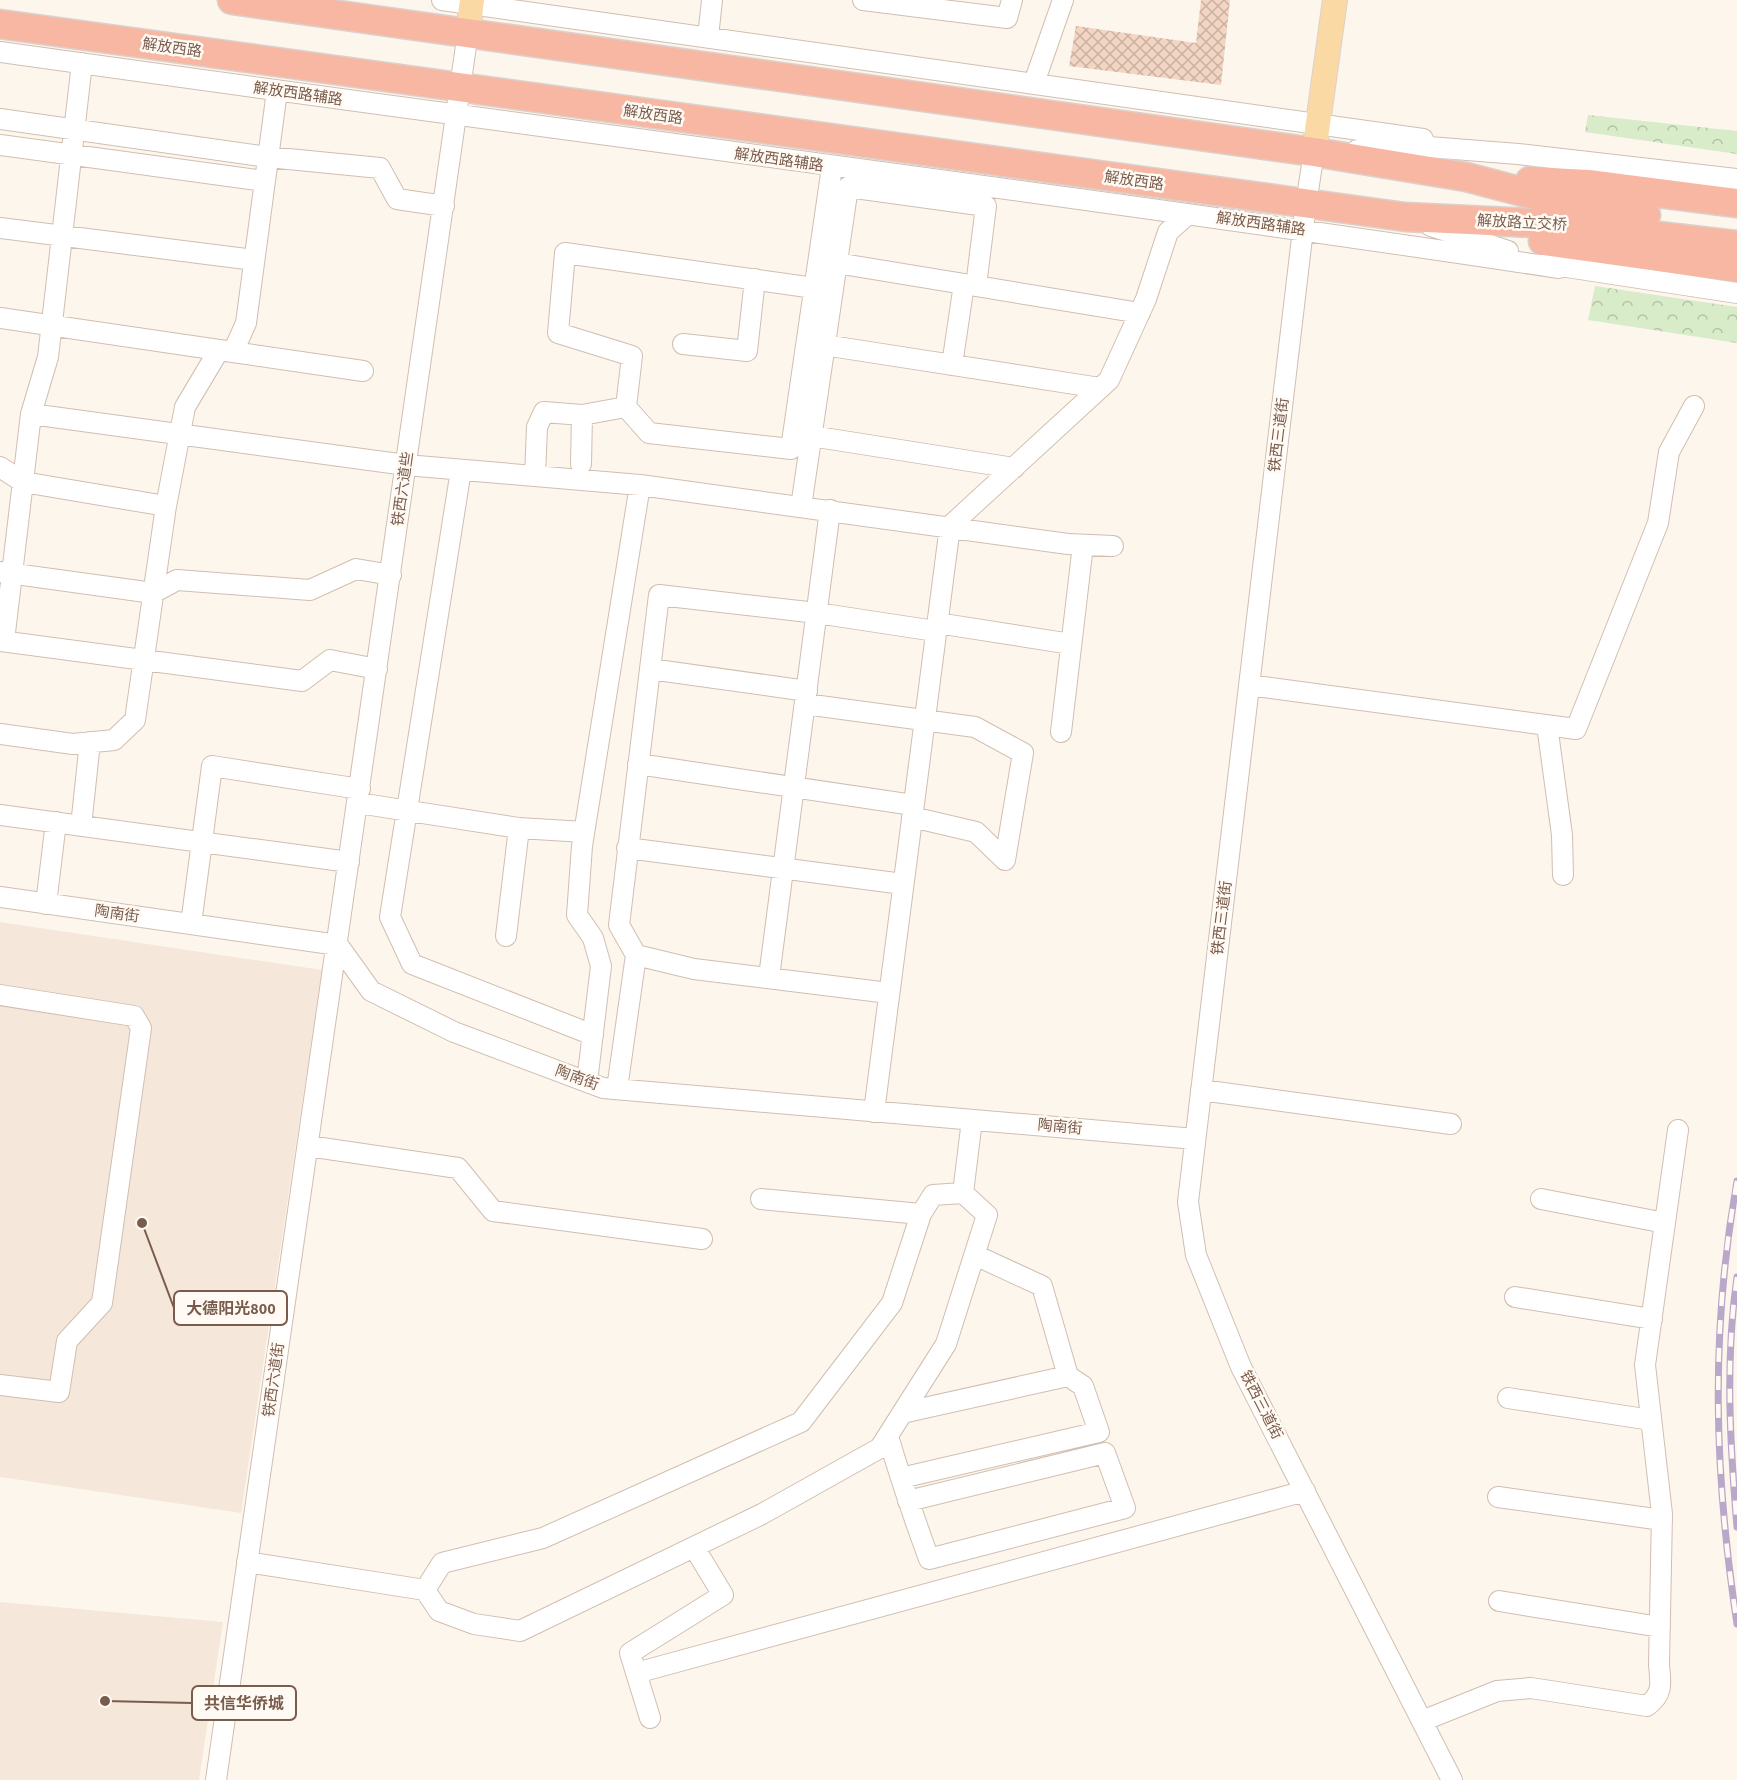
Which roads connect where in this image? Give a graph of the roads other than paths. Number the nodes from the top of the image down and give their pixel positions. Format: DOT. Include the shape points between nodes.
graph roads {
  1 [pos="232,0"];
  2 [pos="442,0"];
  3 [pos="712,0"];
  4 [pos="863,0"];
  5 [pos="1012,0"];
  6 [pos="1063,0"];
  7 [pos="1335,0"];
  8 [pos="472,2"];
  9 [pos="899,2"];
  10 [pos="0,24"];
  11 [pos="468,32"];
  12 [pos="708,37"];
  13 [pos="0,52"];
  14 [pos="82,63"];
  15 [pos="1034,83"];
  16 [pos="277,91"];
  17 [pos="459,103"];
  18 [pos="0,119"];
  19 [pos="1318,123"];
  20 [pos="74,128"];
  21 [pos="0,145"];
  22 [pos="1314,152"];
  23 [pos="1518,154"];
  24 [pos="71,155"];
  25 [pos="268,157"];
  26 [pos="832,167"];
  27 [pos="1466,177"];
  28 [pos="1737,179"];
  29 [pos="264,181"];
  30 [pos="1737,203"];
  31 [pos="444,206"];
  32 [pos="1188,214"];
  33 [pos="1305,217"];
  34 [pos="1405,217"];
  35 [pos="0,228"];
  36 [pos="1737,228"];
  37 [pos="62,237"];
  38 [pos="1737,245"];
  39 [pos="254,260"];
  40 [pos="836,263"];
  41 [pos="1559,268"];
  42 [pos="1737,268"];
  43 [pos="755,279"];
  44 [pos="970,285"];
  45 [pos="814,288"];
  46 [pos="1737,293"];
  47 [pos="1140,313"];
  48 [pos="0,318"];
  49 [pos="51,325"];
  50 [pos="683,344"];
  51 [pos="824,345"];
  52 [pos="226,351"];
  53 [pos="952,365"];
  54 [pos="363,370"];
  55 [pos="1100,388"];
  56 [pos="626,406"];
  57 [pos="1694,406"];
  58 [pos="31,414"];
  59 [pos="582,415"];
  60 [pos="180,434"];
  61 [pos="811,436"];
  62 [pos="581,464"];
  63 [pos="406,465"];
  64 [pos="0,467"];
  65 [pos="1014,468"];
  66 [pos="461,470"];
  67 [pos="535,476"];
  68 [pos="23,482"];
  69 [pos="640,485"];
  70 [pos="166,506"];
  71 [pos="801,507"];
  72 [pos="830,510"];
  73 [pos="950,526"];
  74 [pos="1083,545"];
  75 [pos="1113,546"];
  76 [pos="6,573"];
  77 [pos="391,575"];
  78 [pos="153,593"];
  79 [pos="817,613"];
  80 [pos="936,627"];
  81 [pos="2,641"];
  82 [pos="1071,644"];
  83 [pos="144,660"];
  84 [pos="377,669"];
  85 [pos="650,669"];
  86 [pos="1249,685"];
  87 [pos="806,697"];
  88 [pos="924,719"];
  89 [pos="1547,725"];
  90 [pos="1061,732"];
  91 [pos="0,734"];
  92 [pos="90,742"];
  93 [pos="638,764"];
  94 [pos="794,788"];
  95 [pos="359,796"];
  96 [pos="912,811"];
  97 [pos="406,812"];
  98 [pos="0,815"];
  99 [pos="56,822"];
  100 [pos="81,826"];
  101 [pos="519,828"];
  102 [pos="584,832"];
  103 [pos="200,842"];
  104 [pos="627,848"];
  105 [pos="349,862"];
  106 [pos="784,870"];
  107 [pos="1563,874"];
  108 [pos="903,884"];
  109 [pos="0,897"];
  110 [pos="46,904"];
  111 [pos="191,924"];
  112 [pos="506,936"];
  113 [pos="338,945"];
  114 [pos="636,955"];
  115 [pos="769,977"];
  116 [pos="889,993"];
  117 [pos="0,995"];
  118 [pos="593,1035"];
  119 [pos="587,1082"];
  120 [pos="616,1089"];
  121 [pos="1201,1089"];
  122 [pos="874,1112"];
  123 [pos="972,1120"];
  124 [pos="1451,1124"];
  125 [pos="1678,1130"];
  126 [pos="1195,1139"];
  127 [pos="308,1146"];
  128 [pos="963,1193"];
  129 [pos="761,1199"];
  130 [pos="1541,1199"];
  131 [pos="921,1214"];
  132 [pos="1665,1222"];
  133 [pos="702,1239"];
  134 [pos="975,1255"];
  135 [pos="1515,1297"];
  136 [pos="1652,1319"];
  137 [pos="1068,1376"];
  138 [pos="0,1385"];
  139 [pos="1509,1398"];
  140 [pos="902,1413"];
  141 [pos="1652,1420"];
  142 [pos="1099,1432"];
  143 [pos="888,1436"];
  144 [pos="1106,1453"];
  145 [pos="900,1478"];
  146 [pos="1305,1491"];
  147 [pos="1498,1497"];
  148 [pos="908,1501"];
  149 [pos="1662,1520"];
  150 [pos="694,1547"];
  151 [pos="247,1562"];
  152 [pos="425,1590"];
  153 [pos="1499,1601"];
  154 [pos="1660,1627"];
  155 [pos="636,1673"];
  156 [pos="650,1718"];
  157 [pos="1422,1721"];
  158 [pos="216,1780"];
  159 [pos="1452,1780"];
  1 -- 11 [label="highway"];
  2 -- 8 [label="street"];
  3 -- 12 [label="street"];
  4 -- 9 [label="street"];
  5 -- 9 [label="street" via="1007,18"];
  6 -- 15 [label="street"];
  7 -- 19 [label="main road, 铁西三道街"];
  8 -- 11 [label="main road"];
  8 -- 12 [label="street"];
  10 -- 17 [label="highway, 解放西路"];
  11 -- 17 [label="street, 铁西六道些"];
  11 -- 22 [label="highway"];
  12 -- 15 [label="street"];
  13 -- 14 [label="street, 解放西路辅路"];
  14 -- 16 [label="street, 解放西路辅路"];
  14 -- 20 [label="street"];
  15 -- 19 [label="street"];
  16 -- 17 [label="street, 解放西路辅路"];
  16 -- 25 [label="street"];
  17 -- 26 [label="street, 解放西路辅路"];
  17 -- 31 [label="street, 铁西六道些"];
  17 -- 33 [label="highway, 解放西路"];
  18 -- 20 [label="street"];
  19 -- 22 [label="main road, 铁西三道街"];
  19 -- 23 [label="street"];
  20 -- 24 [label="street"];
  20 -- 25 [label="street"];
  21 -- 24 [label="street"];
  22 -- 23 [label="street" via="1429,147"];
  22 -- 27 [label="highway, 解放路立交桥"];
  22 -- 33 [label="street, 铁西三道街"];
  23 -- 28 [label="street"];
  24 -- 29 [label="street"];
  24 -- 37 [label="street"];
  25 -- 29 [label="street"];
  25 -- 31 [label="street" via="380,168 397,199"];
  26 -- 32 [label="street, 解放西路辅路"];
  26 -- 45 [label="street"];
  27 -- 30 [label="highway" via="1588,184"];
  27 -- 36 [label="highway, 解放路立交桥" via="1577,206"];
  29 -- 39 [label="street"];
  31 -- 63 [label="street, 铁西六道些"];
  32 -- 33 [label="street, 解放西路辅路"];
  32 -- 47 [label="street" via="1168,232"];
  33 -- 34 [label="highway, 解放路立交桥"];
  33 -- 41 [label="street, 解放西路辅路"];
  33 -- 86 [label="street, 铁西三道街"];
  34 -- 38 [label="highway, 解放路立交桥" via="1555,224"];
  34 -- 41 [label="street"];
  34 -- 42 [label="highway" via="1567,245"];
  35 -- 37 [label="street"];
  37 -- 39 [label="street"];
  37 -- 49 [label="street"];
  39 -- 52 [label="street" via="246,323"];
  40 -- 44 [label="street"];
  40 -- 44 [label="street" via="848,187 986,206"];
  40 -- 51 [label="street"];
  41 -- 46 [label="street"];
  43 -- 45 [label="street"];
  43 -- 50 [label="street" via="747,351"];
  43 -- 56 [label="street" via="565,253 558,333 632,356"];
  44 -- 47 [label="street"];
  44 -- 53 [label="street"];
  45 -- 56 [label="street" via="791,449 649,433"];
  47 -- 55 [label="street" via="1109,380"];
  48 -- 49 [label="street"];
  49 -- 52 [label="street"];
  49 -- 58 [label="street" via="48,357"];
  51 -- 53 [label="street"];
  51 -- 61 [label="street"];
  52 -- 54 [label="street"];
  52 -- 60 [label="street" via="184,407"];
  53 -- 55 [label="street"];
  55 -- 65 [label="street"];
  56 -- 59 [label="street"];
  57 -- 89 [label="street" via="1669,452 1658,522 1576,729"];
  58 -- 60 [label="street"];
  58 -- 68 [label="street"];
  59 -- 62 [label="street"];
  59 -- 67 [label="street" via="544,412 537,427"];
  60 -- 63 [label="street"];
  60 -- 70 [label="street"];
  61 -- 65 [label="street"];
  61 -- 71 [label="street"];
  63 -- 66 [label="street"];
  63 -- 77 [label="street, 铁西六道些"];
  64 -- 68 [label="street"];
  65 -- 73 [label="street"];
  66 -- 67 [label="street"];
  66 -- 97 [label="street"];
  67 -- 69 [label="street"];
  68 -- 70 [label="street"];
  68 -- 76 [label="street"];
  69 -- 71 [label="street"];
  69 -- 102 [label="street"];
  70 -- 78 [label="street"];
  71 -- 72 [label="street"];
  72 -- 73 [label="street"];
  72 -- 79 [label="street"];
  73 -- 74 [label="street"];
  73 -- 80 [label="street"];
  74 -- 75 [label="street"];
  74 -- 82 [label="street"];
  76 -- 78 [label="street"];
  76 -- 81 [label="street"];
  77 -- 78 [label="street" via="356,569 310,590 177,580"];
  77 -- 84 [label="street, 铁西六道些"];
  78 -- 83 [label="street"];
  79 -- 80 [label="street"];
  79 -- 85 [label="street" via="659,595"];
  79 -- 87 [label="street"];
  80 -- 82 [label="street"];
  80 -- 88 [label="street"];
  81 -- 83 [label="street"];
  82 -- 90 [label="street"];
  83 -- 84 [label="street" via="302,681 330,660"];
  83 -- 92 [label="street" via="135,720 114,740"];
  84 -- 95 [label="street, 铁西六道些"];
  85 -- 87 [label="street"];
  85 -- 93 [label="street"];
  86 -- 89 [label="street"];
  86 -- 121 [label="street, 铁西三道街"];
  87 -- 88 [label="street"];
  87 -- 94 [label="street"];
  88 -- 96 [label="street"];
  88 -- 96 [label="street" via="975,727 1023,753 1005,860 976,832"];
  89 -- 107 [label="street" via="1562,835"];
  91 -- 92 [label="street" via="73,744"];
  92 -- 100 [label="street"];
  93 -- 94 [label="street"];
  93 -- 104 [label="street"];
  94 -- 96 [label="street"];
  94 -- 106 [label="street"];
  95 -- 97 [label="street"];
  95 -- 103 [label="street" via="212,766"];
  95 -- 105 [label="street, 铁西六道些"];
  96 -- 108 [label="street"];
  97 -- 101 [label="street"];
  97 -- 118 [label="street" via="390,917 412,964"];
  98 -- 99 [label="street"];
  99 -- 100 [label="street"];
  99 -- 110 [label="street"];
  100 -- 103 [label="street"];
  101 -- 102 [label="street"];
  101 -- 112 [label="street"];
  102 -- 118 [label="street" via="577,915 593,938 601,966"];
  103 -- 105 [label="street"];
  103 -- 111 [label="street"];
  104 -- 106 [label="street"];
  104 -- 114 [label="street" via="619,925"];
  105 -- 113 [label="street, 铁西六道些"];
  106 -- 108 [label="street"];
  106 -- 115 [label="street"];
  108 -- 116 [label="street"];
  109 -- 110 [label="street, 陶南街"];
  110 -- 111 [label="street, 陶南街"];
  111 -- 113 [label="street, 陶南街"];
  113 -- 119 [label="street, 陶南街" via="371,992 454,1032"];
  113 -- 127 [label="street, 铁西六道街"];
  114 -- 115 [label="street" via="694,969"];
  114 -- 120 [label="street"];
  115 -- 116 [label="street"];
  116 -- 122 [label="street"];
  117 -- 138 [label="street" via="134,1016 141,1028 102,1303 67,1341 59,1392"];
  118 -- 119 [label="street"];
  119 -- 120 [label="street, 陶南街"];
  120 -- 122 [label="street, 陶南街"];
  121 -- 124 [label="street"];
  121 -- 126 [label="street, 铁西三道街"];
  122 -- 123 [label="street, 陶南街"];
  123 -- 126 [label="street, 陶南街"];
  123 -- 128 [label="street"];
  125 -- 132 [label="street"];
  126 -- 146 [label="street, 铁西三道街" via="1188,1202 1196,1255 1241,1367"];
  127 -- 133 [label="street" via="458,1168 493,1211"];
  127 -- 151 [label="street, 铁西六道街"];
  128 -- 131 [label="street" via="933,1194"];
  128 -- 134 [label="street" via="987,1215"];
  129 -- 131 [label="street"];
  130 -- 132 [label="street"];
  131 -- 152 [label="street" via="892,1303 801,1422 543,1538 442,1563"];
  132 -- 136 [label="street"];
  134 -- 137 [label="street" via="1042,1286"];
  134 -- 140 [label="street" via="946,1344"];
  135 -- 136 [label="street"];
  136 -- 141 [label="street" via="1645,1365"];
  137 -- 140 [label="street"];
  137 -- 142 [label="street" via="1083,1386"];
  139 -- 141 [label="street"];
  140 -- 143 [label="street"];
  141 -- 149 [label="street"];
  142 -- 144 [label="street"];
  142 -- 145 [label="street"];
  143 -- 145 [label="street"];
  143 -- 150 [label="street" via="880,1448"];
  144 -- 148 [label="street"];
  144 -- 148 [label="street" via="1125,1508 929,1558"];
  145 -- 148 [label="street"];
  146 -- 155 [label="street"];
  146 -- 157 [label="street, 铁西三道街"];
  147 -- 149 [label="street"];
  149 -- 154 [label="street"];
  150 -- 152 [label="street" via="520,1631 474,1624 439,1611"];
  150 -- 155 [label="street" via="723,1595 630,1653"];
  151 -- 152 [label="street"];
  151 -- 158 [label="street, 铁西六道街"];
  153 -- 154 [label="street"];
  154 -- 157 [label="street" via="1662,1689 1647,1706 1531,1688 1497,1691"];
  155 -- 156 [label="street"];
  157 -- 159 [label="street, 铁西三道街"];
}
